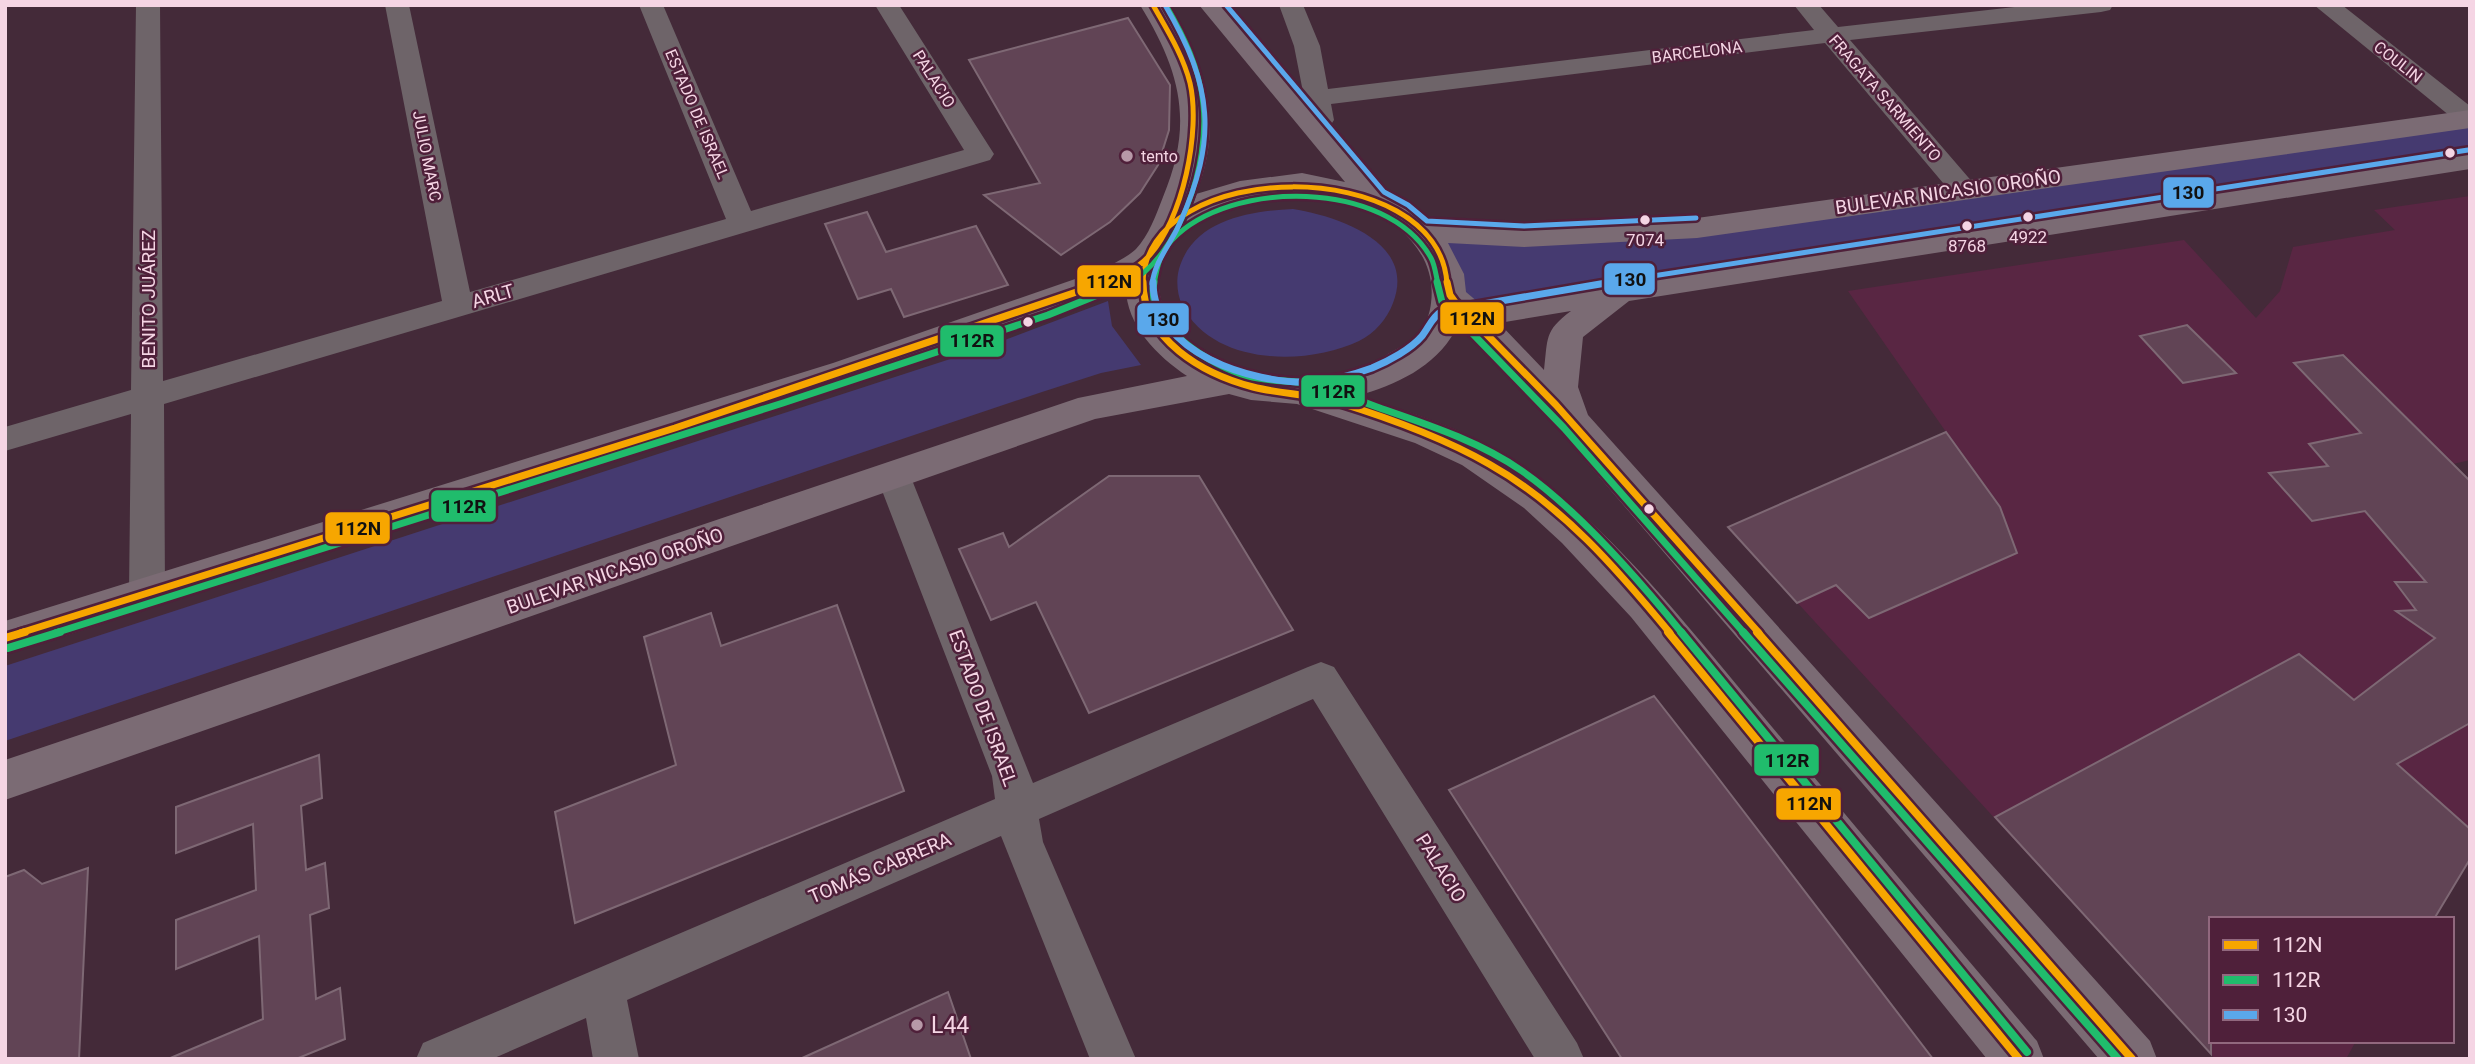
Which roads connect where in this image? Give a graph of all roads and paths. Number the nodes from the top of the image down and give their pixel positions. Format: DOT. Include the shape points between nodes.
graph roads {
  1 [pos="148,5"];
  2 [pos="397,5"];
  3 [pos="651,5"];
  4 [pos="887,5"];
  5 [pos="1153,5"];
  6 [pos="1212,5"];
  7 [pos="1291,5"];
  8 [pos="1806,5"];
  9 [pos="2101,5"];
  10 [pos="2326,5"];
  11 [pos="1831,35"];
  12 [pos="1305,100"];
  13 [pos="2470,118"];
  14 [pos="980,154"];
  15 [pos="2470,160"];
  16 [pos="1964,190"];
  17 [pos="1377,200"];
  18 [pos="742,223"];
  19 [pos="1166,229"];
  20 [pos="1423,231"];
  21 [pos="1146,258"];
  22 [pos="1624,289"];
  23 [pos="458,306"];
  24 [pos="1455,311"];
  25 [pos="1229,381"];
  26 [pos="1305,393"];
  27 [pos="147,398"];
  28 [pos="1572,421"];
  29 [pos="5,439"];
  30 [pos="893,475"];
  31 [pos="147,593"];
  32 [pos="5,638"];
  33 [pos="1321,678"];
  34 [pos="5,780"];
  35 [pos="1017,809"];
  36 [pos="602,988"];
  37 [pos="439,1059"];
  38 [pos="616,1059"];
  39 [pos="1113,1059"];
  40 [pos="1561,1059"];
  41 [pos="2019,1059"];
  42 [pos="2132,1059"];
  1 -- 27 [label="street, BENITO JUÁREZ"];
  2 -- 23 [label="street, JULIO MARC"];
  3 -- 18 [label="street, ESTADO DE ISRAEL"];
  4 -- 14 [label="street, PALACIO"];
  5 -- 19 [label="main road" via="1177,44 1191,79 1197,125 1192,162"];
  6 -- 12 [label="main road"];
  7 -- 12 [label="street" via="1307,46"];
  8 -- 11 [label="street, FRAGATA SARMIENTO"];
  9 -- 11 [label="street, BARCELONA"];
  10 -- 13 [label="street, COULIN"];
  11 -- 12 [label="street, BARCELONA"];
  11 -- 16 [label="street, FRAGATA SARMIENTO"];
  12 -- 17 [label="main road" via="1324,137"];
  13 -- 16 [label="main road, BULEVAR NICASIO OROÑO"];
  14 -- 18 [label="street, ARLT"];
  15 -- 22 [label="main road"];
  16 -- 20 [label="main road, BULEVAR NICASIO OROÑO" via="1698,228 1524,237"];
  17 -- 19 [label="main road" via="1302,183 1250,187 1202,203"];
  17 -- 20 [label="main road"];
  18 -- 23 [label="street, ARLT"];
  19 -- 21 [label="main road"];
  20 -- 24 [label="main road" via="1447,269"];
  21 -- 25 [label="main road" via="1142,294 1156,330 1186,359"];
  21 -- 31 [label="main road" via="1116,277 1062,298 845,372"];
  22 -- 24 [label="main road"];
  22 -- 28 [label="main road" via="1566,332 1560,387"];
  23 -- 27 [label="street, ARLT"];
  24 -- 26 [label="main road" via="1427,346 1375,379"];
  24 -- 28 [label="main road"];
  25 -- 26 [label="main road"];
  25 -- 30 [label="main road, BULEVAR NICASIO OROÑO" via="1091,407"];
  26 -- 41 [label="main road" via="1424,432 1496,467 1589,544 1645,605"];
  27 -- 29 [label="street, ARLT"];
  27 -- 31 [label="street, BENITO JUÁREZ"];
  28 -- 42 [label="main road"];
  30 -- 34 [label="main road, BULEVAR NICASIO OROÑO"];
  30 -- 35 [label="street, ESTADO DE ISRAEL" via="1012,776"];
  31 -- 32 [label="main road"];
  33 -- 35 [label="street, TOMÁS CABRERA"];
  33 -- 40 [label="street, PALACIO"];
  35 -- 36 [label="street, TOMÁS CABRERA"];
  35 -- 39 [label="street, ESTADO DE ISRAEL" via="1022,842"];
  36 -- 37 [label="street, TOMÁS CABRERA"];
  36 -- 38 [label="street"];
}
